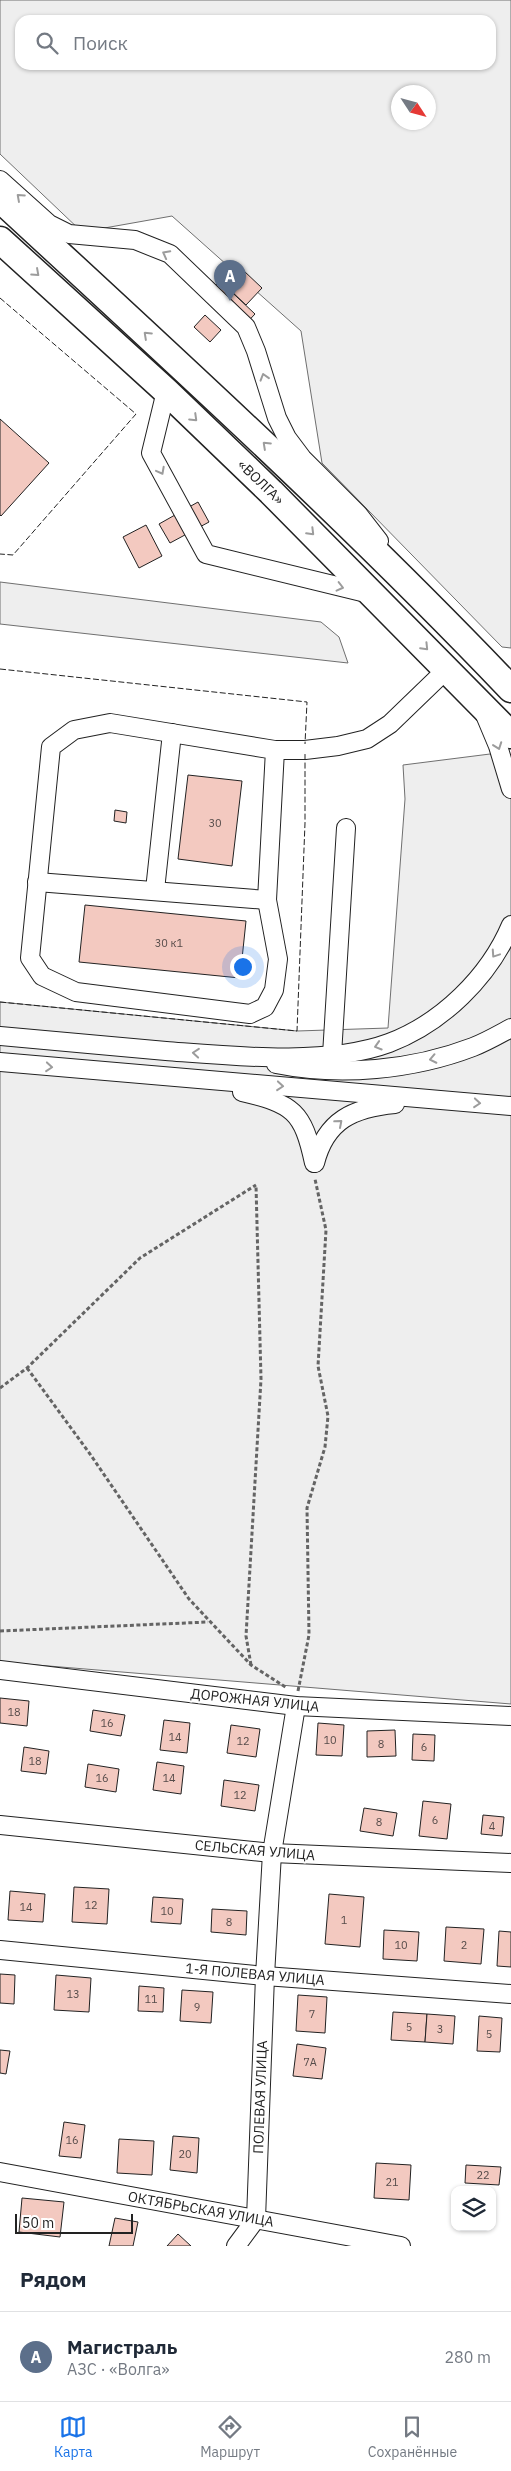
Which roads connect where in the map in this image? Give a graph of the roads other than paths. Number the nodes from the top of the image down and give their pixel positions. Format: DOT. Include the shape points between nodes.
graph roads {
  1 [pos="0,180"];
  2 [pos="0,199"];
  3 [pos="0,240"];
  4 [pos="166,391"];
  5 [pos="374,595"];
  6 [pos="424,598"];
  7 [pos="447,669"];
  8 [pos="507,685"];
  9 [pos="481,705"];
  10 [pos="172,733"];
  11 [pos="511,735"];
  12 [pos="275,750"];
  13 [pos="511,789"];
  14 [pos="346,828"];
  15 [pos="37,882"];
  16 [pos="156,890"];
  17 [pos="267,900"];
  18 [pos="511,925"];
  19 [pos="511,1028"];
  20 [pos="0,1036"];
  21 [pos="332,1055"];
  22 [pos="245,1058"];
  23 [pos="0,1062"];
  24 [pos="173,1077"];
  25 [pos="443,1100"];
  26 [pos="511,1106"];
  27 [pos="0,1670"];
  28 [pos="296,1706"];
  29 [pos="511,1716"];
  30 [pos="0,1825"];
  31 [pos="272,1853"];
  32 [pos="511,1863"];
  33 [pos="0,1950"];
  34 [pos="265,1976"];
  35 [pos="511,1994"];
  36 [pos="0,2172"];
  37 [pos="256,2219"];
  38 [pos="236,2246"];
  39 [pos="401,2246"];
  6 -- 1 [label="street, one-way" via="358,514 302,458 288,438 277,418 246,327 170,254 135,240 69,234 49,224"];
  6 -- 2 [label="highway, one-way" via="292,469"];
  3 -- 4 [label="highway, «ВОЛГА», one-way"];
  4 -- 5 [label="highway, «ВОЛГА», one-way"];
  4 -- 5 [label="street, one-way" via="151,453 206,554"];
  5 -- 7 [label="highway, «ВОЛГА», one-way"];
  6 -- 8 [label="highway"];
  7 -- 9 [label="highway, «ВОЛГА»"];
  7 -- 12 [label="street" via="390,724 367,739 305,750"];
  9 -- 11 [label="highway, «ВОЛГА»"];
  9 -- 13 [label="street, one-way"];
  10 -- 12 [label="street"];
  10 -- 15 [label="street" via="110,723 74,730 51,747"];
  10 -- 16 [label="street"];
  12 -- 17 [label="street"];
  14 -- 21 [label="street"];
  15 -- 16 [label="street"];
  15 -- 17 [label="street" via="30,958 42,976 76,992 250,1014 265,1007 274,990 278,959"];
  16 -- 17 [label="street"];
  18 -- 21 [label="street, one-way" via="498,952 452,1006 389,1043 364,1051"];
  19 -- 22 [label="street, one-way" via="474,1047 441,1057 364,1070 301,1069"];
  22 -- 20 [label="street, one-way"];
  21 -- 22 [label="street"];
  23 -- 24 [label="street, one-way"];
  24 -- 25 [label="street, one-way"];
  24 -- 25 [label="street, one-way" via="272,1099 284,1105 304,1125 314,1163 327,1134 353,1112 371,1106"];
  25 -- 26 [label="street, one-way"];
  27 -- 28 [label="street, ДОРОЖНАЯ УЛИЦА"];
  28 -- 29 [label="street, ДОРОЖНАЯ УЛИЦА"];
  28 -- 31 [label="street, ПОЛЕВАЯ УЛИЦА"];
  30 -- 31 [label="street, СЕЛЬСКАЯ УЛИЦА"];
  31 -- 32 [label="street, СЕЛЬСКАЯ УЛИЦА"];
  31 -- 34 [label="street, ПОЛЕВАЯ УЛИЦА"];
  33 -- 34 [label="street, 1-Я ПОЛЕВАЯ УЛИЦА"];
  34 -- 35 [label="street, 1-Я ПОЛЕВАЯ УЛИЦА"];
  34 -- 37 [label="street, ПОЛЕВАЯ УЛИЦА"];
  36 -- 37 [label="street, ОКТЯБРЬСКАЯ УЛИЦА"];
  37 -- 38 [label="street"];
  37 -- 39 [label="street, ОКТЯБРЬСКАЯ УЛИЦА"];
}
